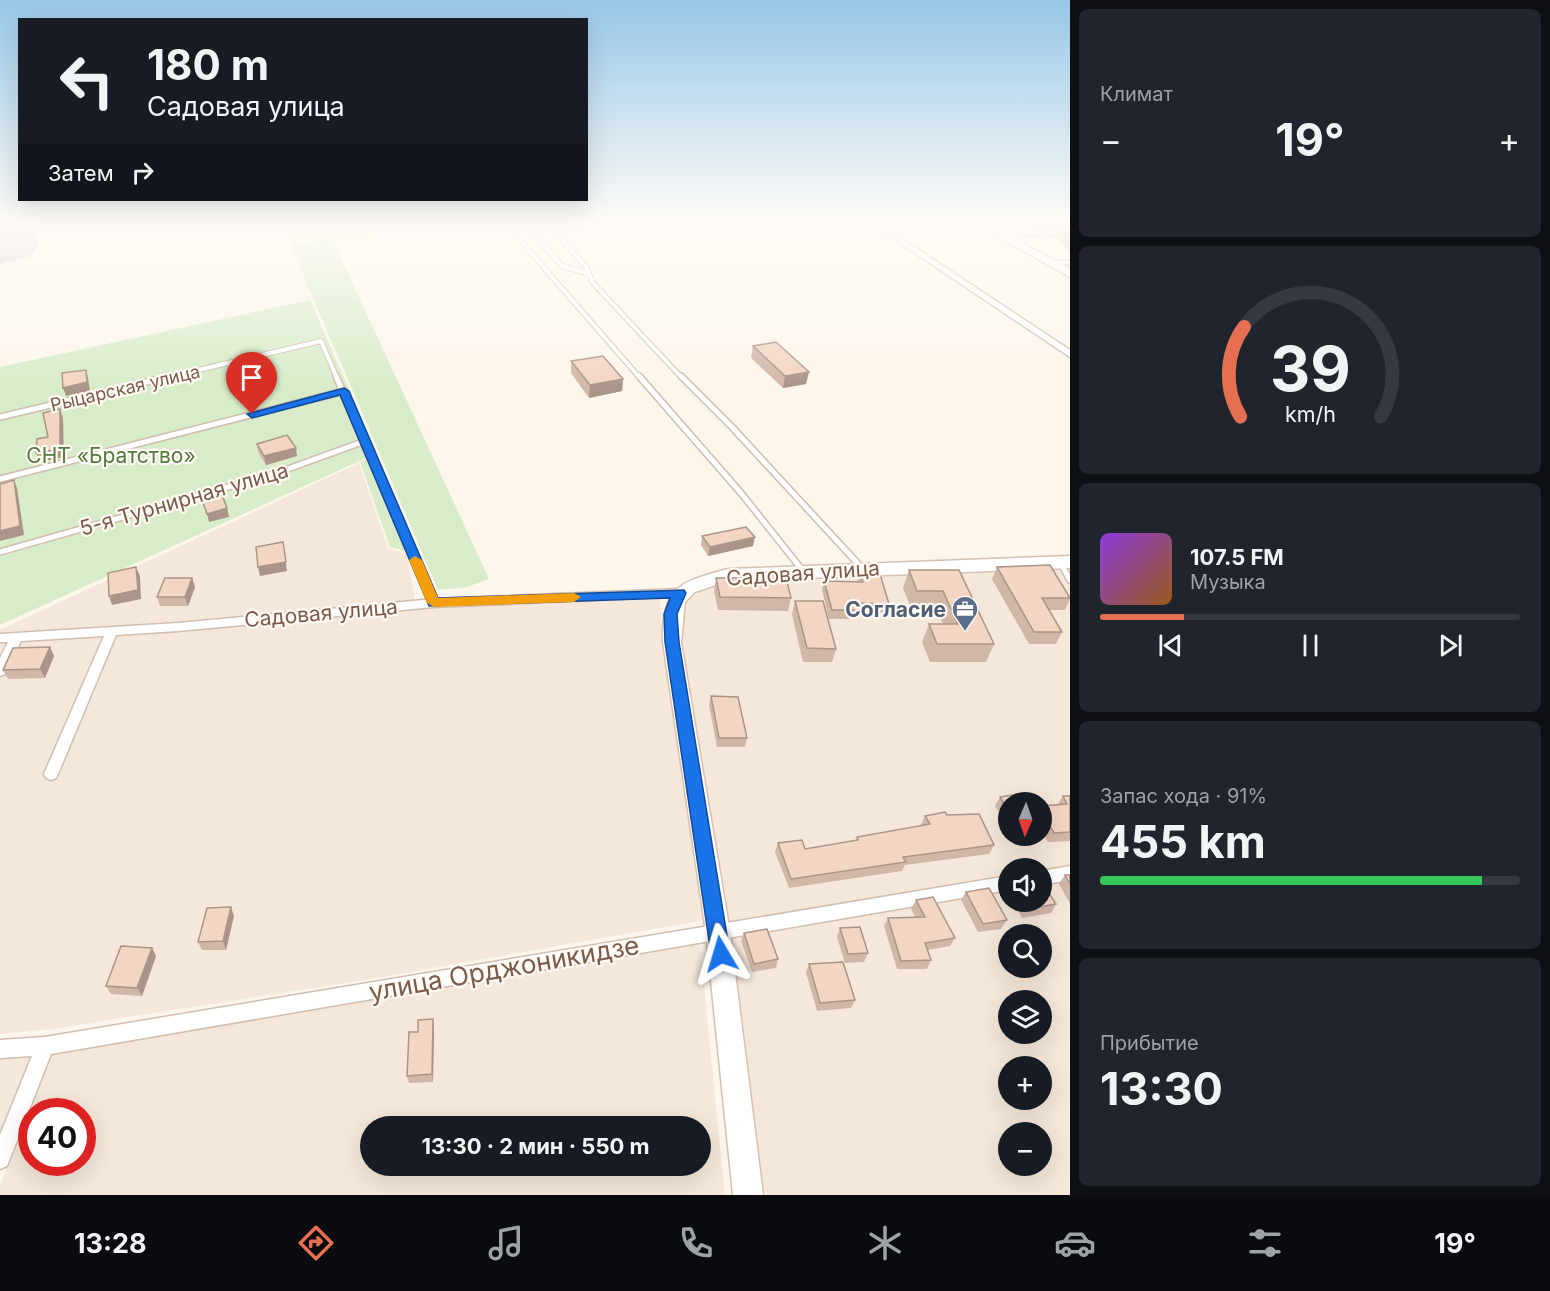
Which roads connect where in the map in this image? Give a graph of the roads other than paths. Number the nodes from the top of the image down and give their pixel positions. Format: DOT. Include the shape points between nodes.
graph roads {
  1 [pos="552,277"];
  2 [pos="589,277"];
  3 [pos="954,277"];
  4 [pos="1070,354"];
  5 [pos="344,391"];
  6 [pos="0,417"];
  7 [pos="365,441"];
  8 [pos="0,479"];
  9 [pos="0,552"];
  10 [pos="1065,562"];
  11 [pos="862,568"];
  12 [pos="803,571"];
  13 [pos="1070,580"];
  14 [pos="679,593"];
  15 [pos="434,603"];
  16 [pos="112,631"];
  17 [pos="17,637"];
  18 [pos="0,638"];
  19 [pos="0,671"];
  20 [pos="51,774"];
  21 [pos="1070,873"];
  22 [pos="1052,876"];
  23 [pos="998,886"];
  24 [pos="718,932"];
  25 [pos="45,1046"];
  26 [pos="0,1049"];
  27 [pos="0,1159"];
  28 [pos="748,1195"];
  1 -- 12 [label="lane" via="741,493"];
  2 -- 11 [label="lane"];
  3 -- 4 [label="street"];
  5 -- 6 [label="lane, Рыцарская улица" via="321,341"];
  5 -- 7 [label="lane"];
  5 -- 8 [label="lane"];
  7 -- 9 [label="lane, 5-я Турнирная улица" via="274,474"];
  7 -- 15 [label="lane"];
  10 -- 11 [label="street, Садовая улица"];
  10 -- 13 [label="lane"];
  11 -- 12 [label="street, Садовая улица"];
  12 -- 14 [label="street, Садовая улица" via="728,575 697,583"];
  14 -- 15 [label="street, Садовая улица"];
  14 -- 24 [label="street" via="670,614 672,642"];
  15 -- 16 [label="street, Садовая улица"];
  16 -- 17 [label="street, Садовая улица"];
  16 -- 20 [label="street"];
  17 -- 18 [label="street, Садовая улица"];
  17 -- 19 [label="street"];
  21 -- 22 [label="street"];
  23 -- 24 [label="street, улица Орджоникидзе"];
  24 -- 25 [label="street, улица Орджоникидзе"];
  24 -- 28 [label="street"];
  25 -- 26 [label="street, улица Орджоникидзе"];
  25 -- 27 [label="street"];
}
